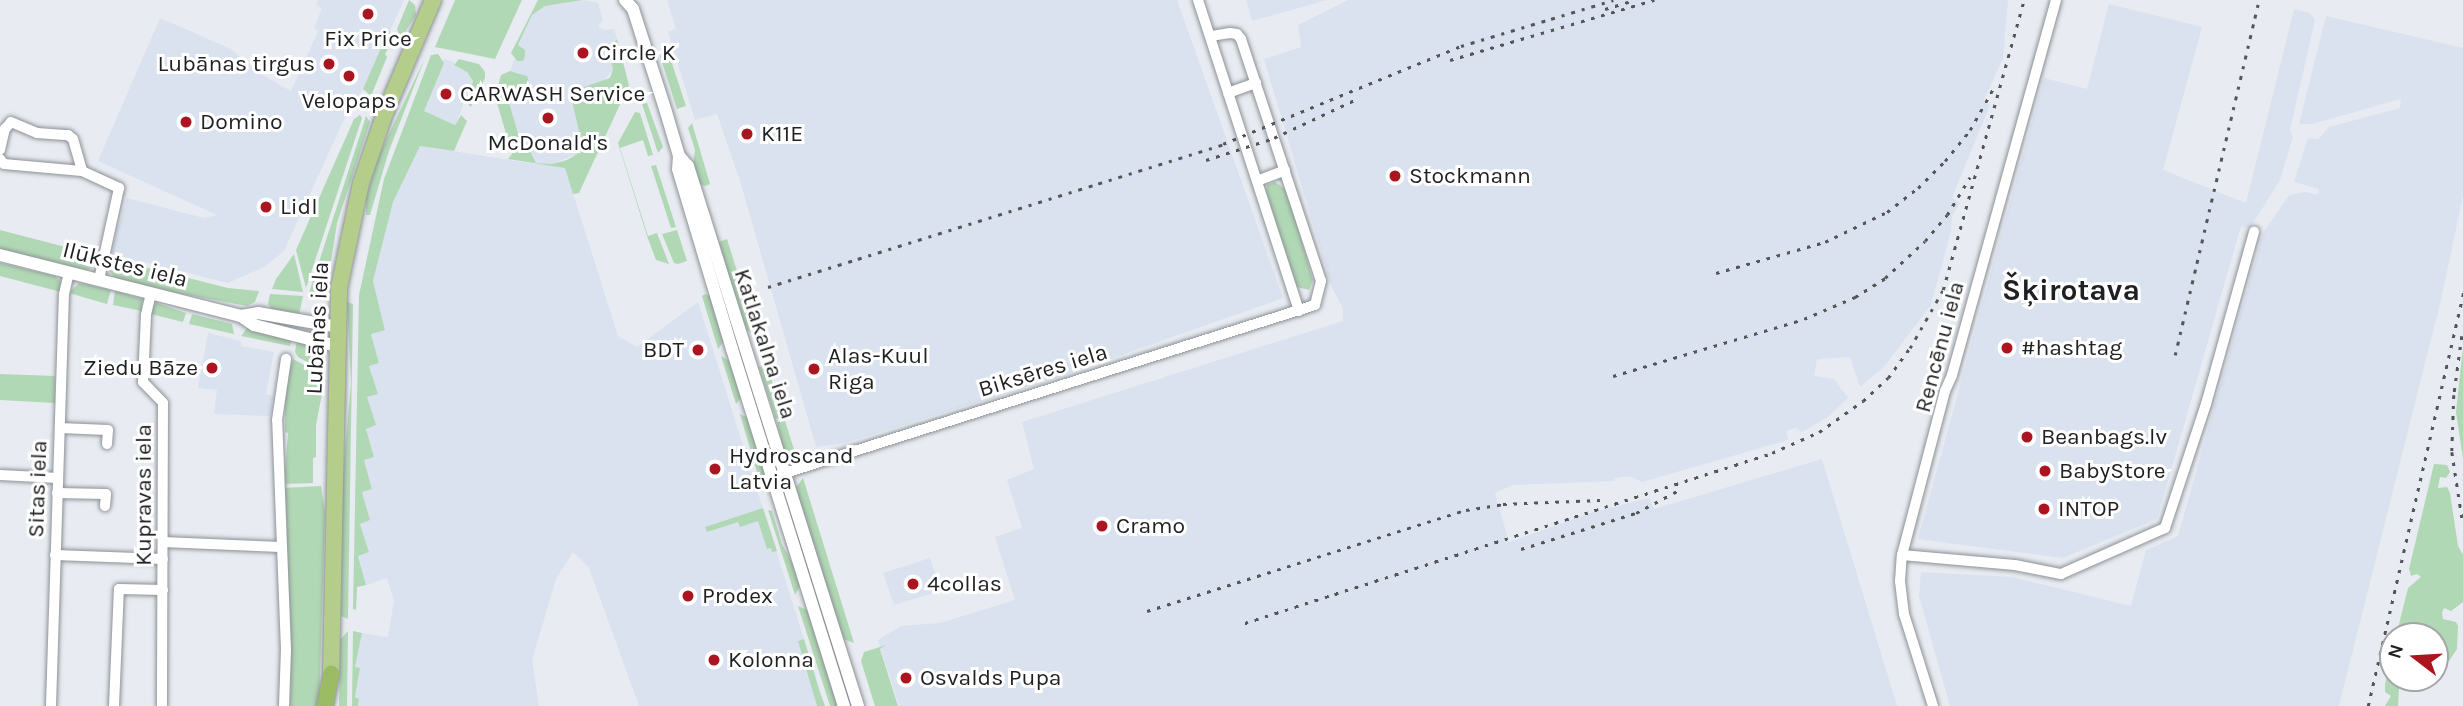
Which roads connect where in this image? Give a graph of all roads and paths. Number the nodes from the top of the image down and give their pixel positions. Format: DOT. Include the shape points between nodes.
graph roads {
  1 [pos="433,0"];
  2 [pos="1198,0"];
  3 [pos="2056,0"];
  4 [pos="630,3"];
  5 [pos="1210,36"];
  6 [pos="1256,82"];
  7 [pos="1228,93"];
  8 [pos="0,150"];
  9 [pos="680,156"];
  10 [pos="0,159"];
  11 [pos="1285,170"];
  12 [pos="82,171"];
  13 [pos="1257,181"];
  14 [pos="2254,232"];
  15 [pos="0,256"];
  16 [pos="69,273"];
  17 [pos="99,280"];
  18 [pos="150,293"];
  19 [pos="1299,311"];
  20 [pos="241,316"];
  21 [pos="338,327"];
  22 [pos="337,346"];
  23 [pos="286,359"];
  24 [pos="60,428"];
  25 [pos="107,444"];
  26 [pos="785,473"];
  27 [pos="0,475"];
  28 [pos="58,478"];
  29 [pos="772,478"];
  30 [pos="57,493"];
  31 [pos="105,506"];
  32 [pos="163,542"];
  33 [pos="280,547"];
  34 [pos="55,555"];
  35 [pos="1902,555"];
  36 [pos="163,559"];
  37 [pos="163,590"];
  38 [pos="331,674"];
  39 [pos="51,706"];
  40 [pos="114,706"];
  41 [pos="162,706"];
  42 [pos="284,706"];
  43 [pos="325,706"];
  44 [pos="332,706"];
  45 [pos="844,706"];
  46 [pos="858,706"];
  47 [pos="1933,706"];
  1 -- 21 [label="main road, Lubānas iela" via="361,183 342,267"];
  2 -- 5 [label="street"];
  3 -- 35 [label="street, Rencēnu iela"];
  4 -- 9 [label="street, Katlakalna iela"];
  5 -- 6 [label="street" via="1237,34"];
  5 -- 7 [label="street"];
  6 -- 7 [label="street"];
  6 -- 11 [label="street"];
  7 -- 13 [label="street"];
  8 -- 12 [label="street" via="10,122 37,133 68,135"];
  9 -- 26 [label="street, Katlakalna iela" via="688,166"];
  9 -- 29 [label="street, Katlakalna iela" via="678,169"];
  10 -- 12 [label="street" via="4,164"];
  11 -- 13 [label="street"];
  11 -- 19 [label="street, Biksēres iela" via="1321,281 1315,305"];
  12 -- 17 [label="street" via="119,188"];
  13 -- 19 [label="street"];
  14 -- 35 [label="street" via="2206,404 2165,528 2062,574"];
  15 -- 16 [label="street, Ilūkstes iela"];
  16 -- 17 [label="street, Ilūkstes iela"];
  16 -- 24 [label="street, Sitas iela" via="64,294"];
  17 -- 18 [label="street, Ilūkstes iela"];
  18 -- 20 [label="street, Ilūkstes iela"];
  18 -- 32 [label="street, Kupravas iela" via="144,382 163,403"];
  19 -- 26 [label="street, Biksēres iela"];
  20 -- 21 [label="street, Ilūkstes iela" via="258,313"];
  20 -- 22 [label="street, Ilūkstes iela" via="254,325"];
  21 -- 22 [label="main road, Lubānas iela"];
  22 -- 38 [label="main road, Lubānas iela"];
  23 -- 33 [label="street, Lubānas iela" via="277,420"];
  24 -- 25 [label="street" via="108,430"];
  24 -- 28 [label="street, Sitas iela"];
  26 -- 29 [label="street, Biksēres iela"];
  26 -- 46 [label="street, Katlakalna iela"];
  27 -- 28 [label="street"];
  28 -- 30 [label="street, Sitas iela"];
  29 -- 45 [label="street, Katlakalna iela"];
  30 -- 31 [label="street" via="106,494"];
  30 -- 34 [label="street, Sitas iela"];
  32 -- 33 [label="street"];
  32 -- 36 [label="street, Kupravas iela"];
  33 -- 42 [label="street, Lubānas iela"];
  34 -- 36 [label="street"];
  34 -- 39 [label="street, Sitas iela"];
  35 -- 47 [label="street, Rencēnu iela" via="1903,607"];
  36 -- 37 [label="street, Kupravas iela"];
  37 -- 40 [label="street" via="119,589"];
  37 -- 41 [label="street, Kupravas iela"];
  38 -- 43 [label="highway, Lubānas iela"];
  38 -- 44 [label="highway, Lubānas iela"];
}
